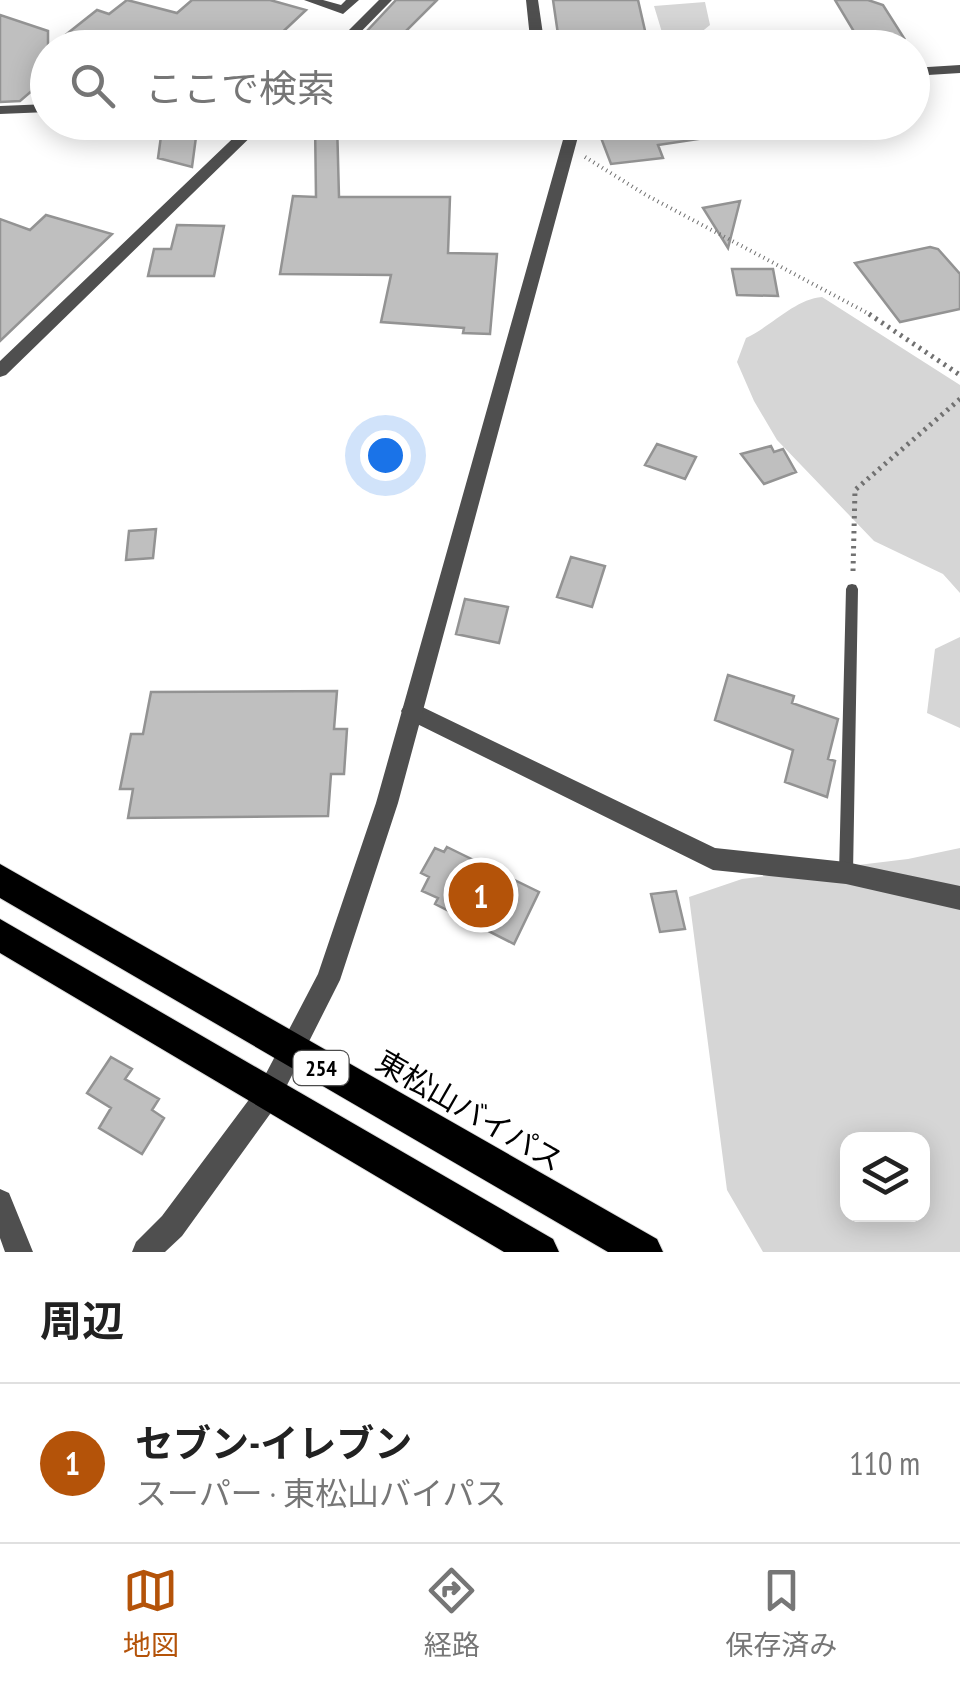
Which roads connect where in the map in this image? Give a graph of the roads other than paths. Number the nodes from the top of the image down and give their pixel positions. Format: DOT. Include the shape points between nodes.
graph roads {
  1 [pos="310,0"];
  2 [pos="353,0"];
  3 [pos="386,0"];
  4 [pos="532,0"];
  5 [pos="355,30"];
  6 [pos="536,30"];
  7 [pos="960,70"];
  8 [pos="930,71"];
  9 [pos="30,109"];
  10 [pos="0,110"];
  11 [pos="239,140"];
  12 [pos="571,140"];
  13 [pos="0,372"];
  14 [pos="852,589"];
  15 [pos="412,711"];
  16 [pos="846,873"];
  17 [pos="0,880"];
  18 [pos="960,898"];
  19 [pos="0,936"];
  20 [pos="292,1052"];
  21 [pos="269,1094"];
  22 [pos="0,1202"];
  23 [pos="20,1252"];
  24 [pos="146,1252"];
  25 [pos="540,1252"];
  26 [pos="644,1252"];
  1 -- 2 [label="street" via="343,10"];
  3 -- 5 [label="street"];
  4 -- 6 [label="street"];
  7 -- 8 [label="street"];
  9 -- 10 [label="street"];
  11 -- 13 [label="street"];
  12 -- 15 [label="street"];
  14 -- 16 [label="lane"];
  15 -- 16 [label="street" via="713,859"];
  15 -- 20 [label="street" via="356,906"];
  16 -- 18 [label="street"];
  17 -- 20 [label="highway, 東松山バイパス / 254"];
  19 -- 21 [label="highway, 254"];
  20 -- 21 [label="street"];
  20 -- 26 [label="highway, 東松山バイパス / 254"];
  21 -- 24 [label="street"];
  21 -- 25 [label="highway, 254"];
  22 -- 23 [label="street"];
}
